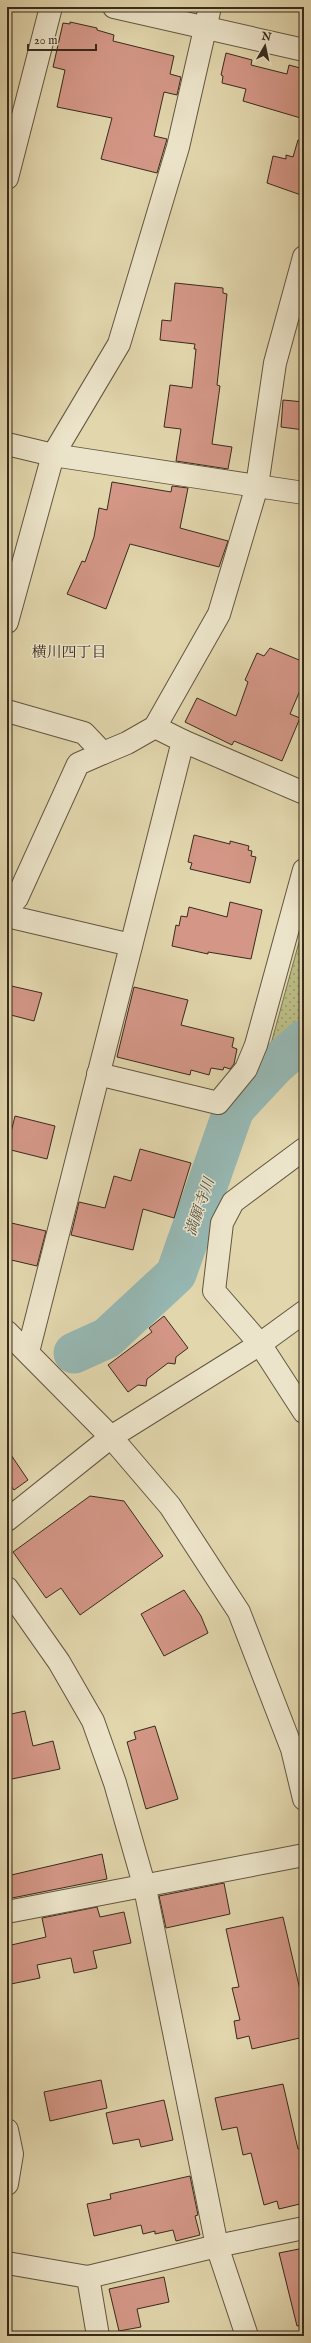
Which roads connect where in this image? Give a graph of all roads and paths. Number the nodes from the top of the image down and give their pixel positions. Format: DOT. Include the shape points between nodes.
graph roads {
  1 [pos="51,7"];
  2 [pos="114,7"];
  3 [pos="210,7"];
  4 [pos="205,28"];
  5 [pos="304,50"];
  6 [pos="7,178"];
  7 [pos="304,257"];
  8 [pos="7,444"];
  9 [pos="53,455"];
  10 [pos="257,486"];
  11 [pos="304,493"];
  12 [pos="7,622"];
  13 [pos="7,711"];
  14 [pos="155,727"];
  15 [pos="183,741"];
  16 [pos="103,753"];
  17 [pos="304,794"];
  18 [pos="304,870"];
  19 [pos="7,909"];
  20 [pos="7,916"];
  21 [pos="131,945"];
  22 [pos="98,1074"];
  23 [pos="304,1149"];
  24 [pos="304,1312"];
  25 [pos="7,1332"];
  26 [pos="260,1344"];
  27 [pos="28,1352"];
  28 [pos="304,1412"];
  29 [pos="111,1437"];
  30 [pos="7,1520"];
  31 [pos="7,1588"];
  32 [pos="304,1799"];
  33 [pos="304,1855"];
  34 [pos="145,1888"];
  35 [pos="7,1912"];
  36 [pos="7,2130"];
  37 [pos="7,2184"];
  38 [pos="304,2228"];
  39 [pos="217,2246"];
  40 [pos="7,2263"];
  41 [pos="88,2277"];
  42 [pos="98,2336"];
  43 [pos="247,2336"];
  1 -- 6 [label="street"];
  2 -- 4 [label="street"];
  3 -- 4 [label="street"];
  4 -- 5 [label="street"];
  4 -- 9 [label="street" via="178,147 119,344"];
  7 -- 10 [label="street" via="275,363"];
  8 -- 9 [label="street"];
  9 -- 10 [label="street"];
  9 -- 12 [label="street"];
  10 -- 11 [label="street"];
  10 -- 14 [label="street" via="219,614"];
  13 -- 16 [label="street" via="84,733"];
  14 -- 15 [label="street"];
  14 -- 16 [label="street"];
  15 -- 17 [label="street"];
  15 -- 21 [label="street"];
  16 -- 19 [label="street" via="78,764 17,898"];
  18 -- 22 [label="street" via="256,1046 246,1070 218,1103"];
  20 -- 21 [label="street"];
  21 -- 22 [label="street"];
  22 -- 27 [label="street"];
  23 -- 26 [label="street" via="233,1202 222,1223 214,1291"];
  24 -- 26 [label="street"];
  25 -- 27 [label="street"];
  26 -- 28 [label="street"];
  26 -- 29 [label="street"];
  27 -- 29 [label="street"];
  29 -- 30 [label="street"];
  29 -- 32 [label="street" via="170,1506 239,1612 292,1749"];
  31 -- 34 [label="street" via="59,1662 92,1721 115,1783"];
  33 -- 34 [label="street"];
  34 -- 35 [label="street"];
  34 -- 39 [label="street"];
  36 -- 37 [label="street" via="12,2154"];
  38 -- 39 [label="street"];
  39 -- 41 [label="street"];
  39 -- 43 [label="street"];
  40 -- 41 [label="street"];
  41 -- 42 [label="street"];
}
